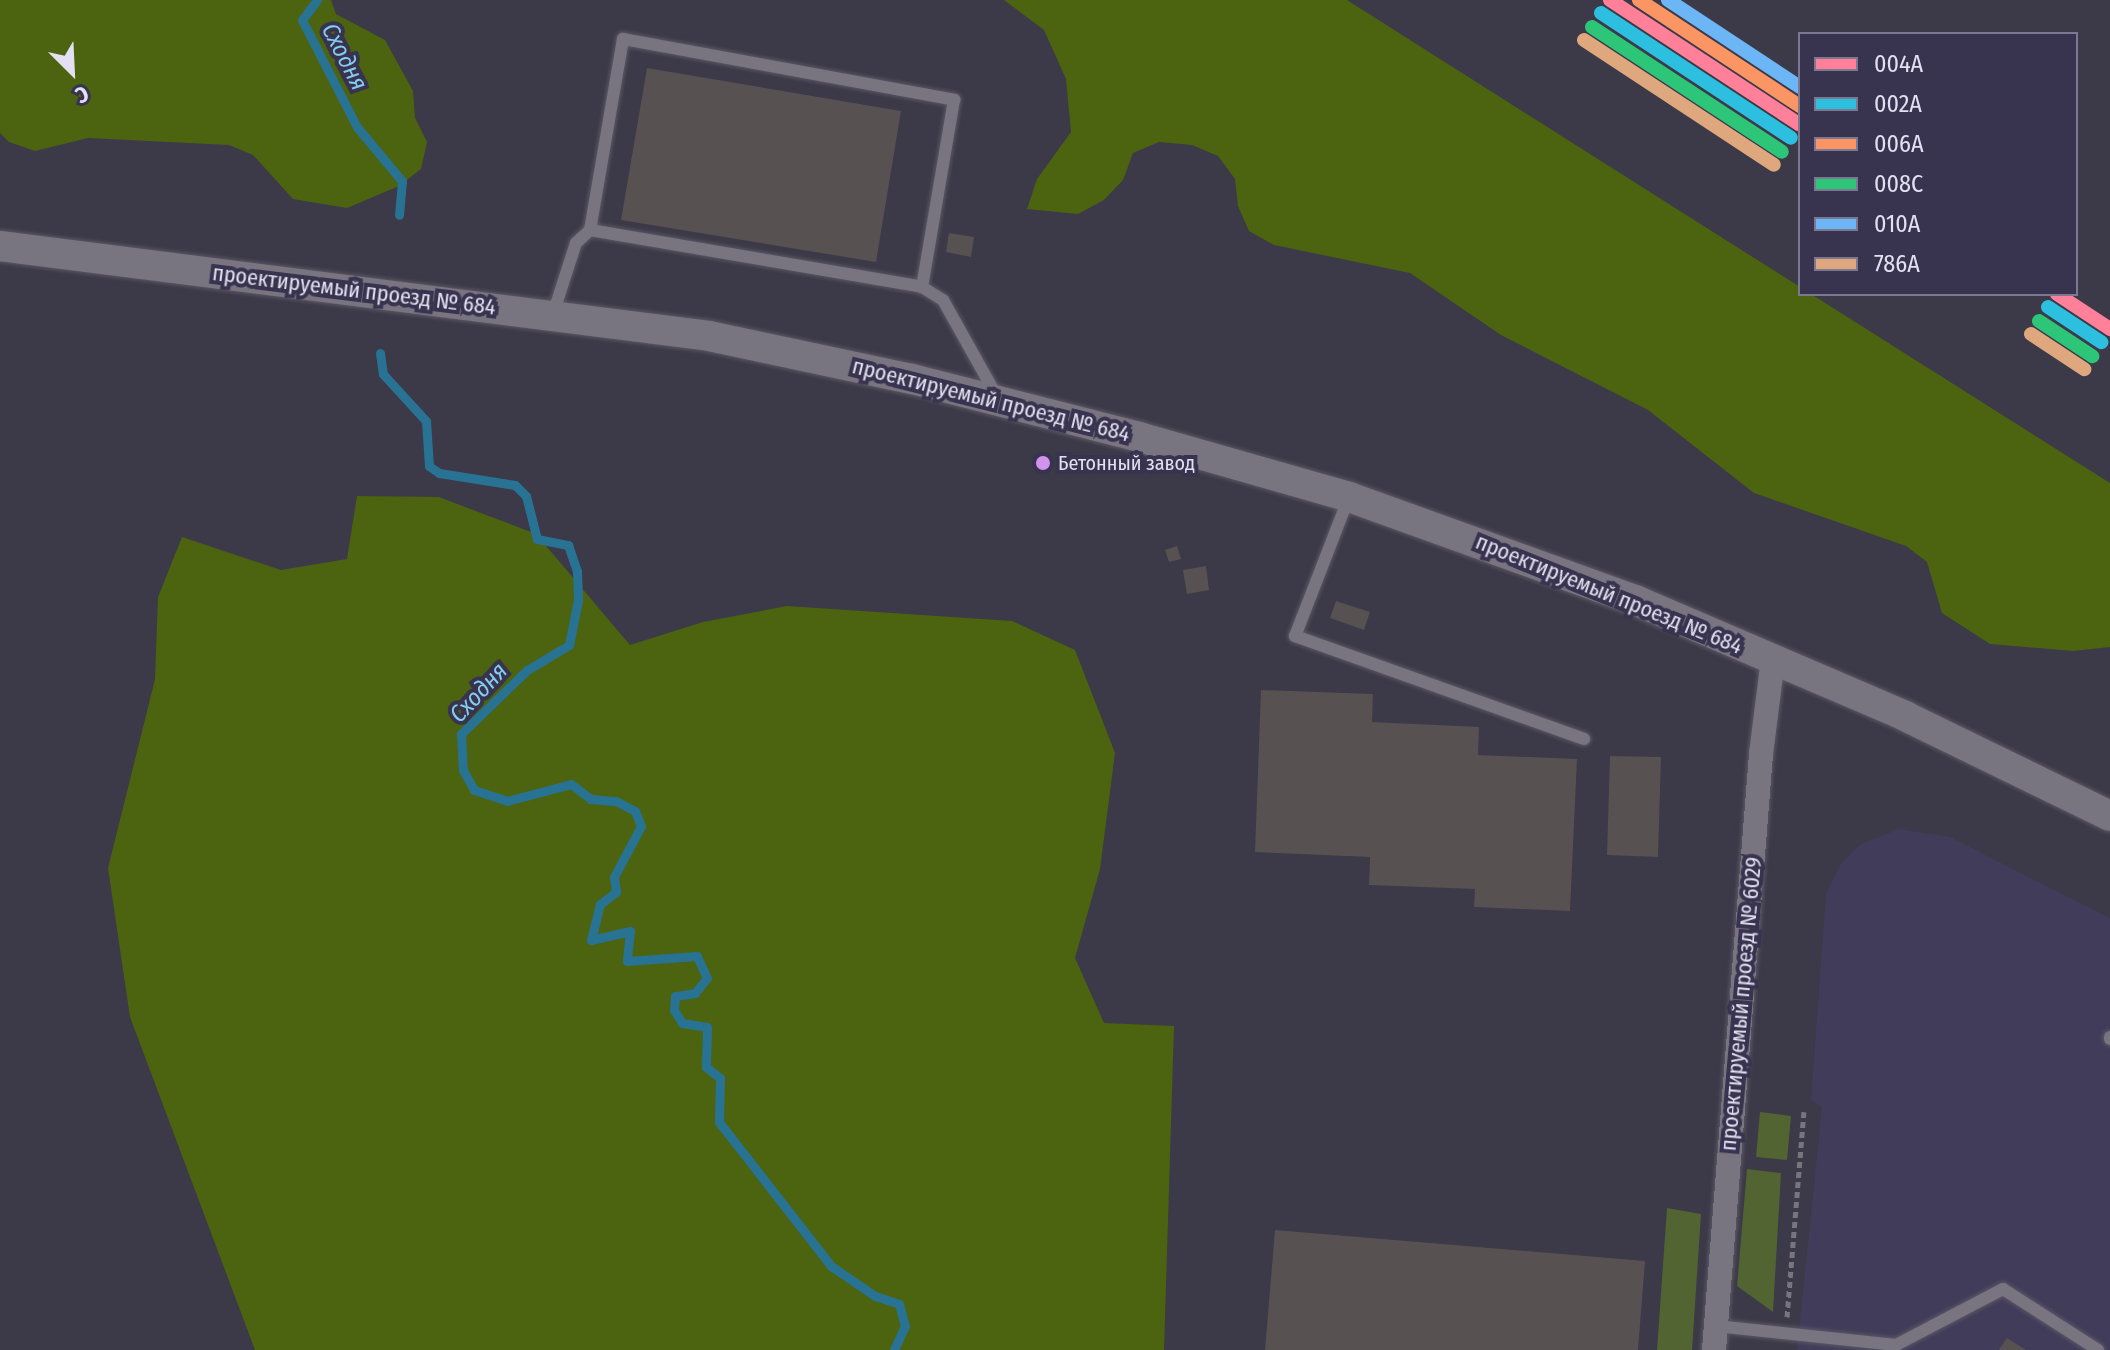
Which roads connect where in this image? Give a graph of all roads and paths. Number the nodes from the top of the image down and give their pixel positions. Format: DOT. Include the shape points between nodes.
graph roads {
  1 [pos="590,230"];
  2 [pos="0,246"];
  3 [pos="922,287"];
  4 [pos="553,314"];
  5 [pos="998,400"];
  6 [pos="1349,497"];
  7 [pos="1773,659"];
  8 [pos="1584,739"];
  9 [pos="2110,816"];
  10 [pos="1804,1112"];
  11 [pos="1785,1334"];
  12 [pos="1715,1338"];
  13 [pos="1896,1348"];
  14 [pos="2098,1350"];
  1 -- 3 [label="lane"];
  1 -- 3 [label="lane" via="623,39 954,100"];
  1 -- 4 [label="lane" via="576,243"];
  2 -- 4 [label="street, проектируемый проезд № 684"];
  3 -- 5 [label="lane" via="943,300"];
  4 -- 5 [label="street, проектируемый проезд № 684" via="765,346"];
  5 -- 6 [label="street, проектируемый проезд № 684"];
  6 -- 7 [label="street, проектируемый проезд № 684" via="1635,600"];
  6 -- 8 [label="lane" via="1295,636"];
  7 -- 9 [label="street, проектируемый проезд № 684"];
  7 -- 12 [label="street, проектируемый проезд № 6029"];
  10 -- 11 [label="path"];
  11 -- 12 [label="lane"];
  11 -- 13 [label="lane"];
  13 -- 14 [label="lane" via="2003,1289"];
}
